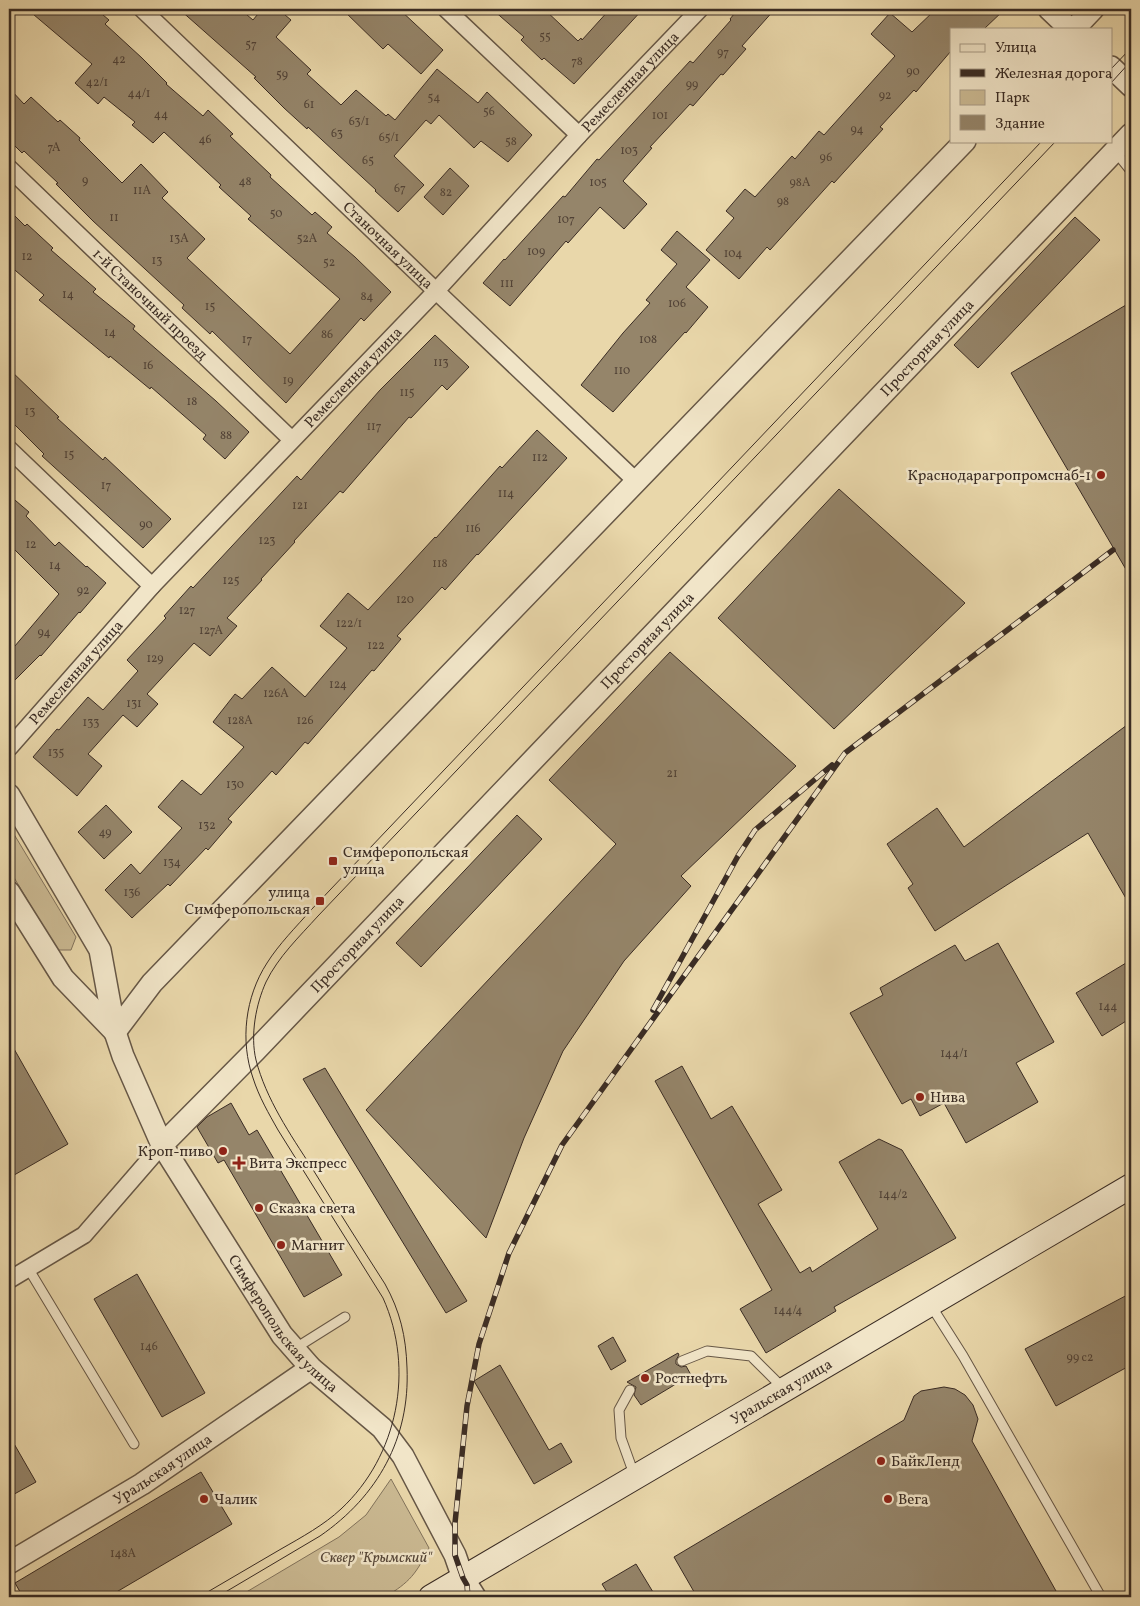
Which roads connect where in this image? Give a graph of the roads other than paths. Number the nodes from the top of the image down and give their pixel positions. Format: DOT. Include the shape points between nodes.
graph roads {
  1 [pos="142,9"];
  2 [pos="446,9"];
  3 [pos="700,9"];
  4 [pos="1049,9"];
  5 [pos="1093,9"];
  6 [pos="1069,28"];
  7 [pos="1075,28"];
  8 [pos="1112,68"];
  9 [pos="1131,86"];
  10 [pos="1131,134"];
  11 [pos="579,135"];
  12 [pos="964,142"];
  13 [pos="1115,151"];
  14 [pos="9,168"];
  15 [pos="1131,171"];
  16 [pos="436,291"];
  17 [pos="292,440"];
  18 [pos="9,449"];
  19 [pos="636,481"];
  20 [pos="152,586"];
  21 [pos="9,748"];
  22 [pos="9,795"];
  23 [pos="9,892"];
  24 [pos="115,1032"];
  25 [pos="162,1145"];
  26 [pos="1131,1186"];
  27 [pos="1131,1196"];
  28 [pos="28,1268"];
  29 [pos="9,1280"];
  30 [pos="932,1308"];
  31 [pos="344,1317"];
  32 [pos="294,1349"];
  33 [pos="682,1361"];
  34 [pos="311,1368"];
  35 [pos="630,1390"];
  36 [pos="785,1390"];
  37 [pos="134,1444"];
  38 [pos="635,1477"];
  39 [pos="9,1563"];
  40 [pos="463,1589"];
  41 [pos="431,1597"];
  42 [pos="1101,1597"];
  1 -- 16 [label="street, Станочная улица"];
  2 -- 11 [label="street"];
  3 -- 11 [label="street, Ремесленная улица"];
  4 -- 6 [label="street"];
  5 -- 7 [label="street"];
  8 -- 9 [label="street"];
  10 -- 13 [label="street, Просторная улица"];
  11 -- 16 [label="street, Ремесленная улица"];
  12 -- 19 [label="street"];
  13 -- 15 [label="lane"];
  13 -- 25 [label="street, Просторная улица"];
  14 -- 17 [label="street, 1-й Станочный проезд"];
  16 -- 17 [label="street, Ремесленная улица"];
  16 -- 19 [label="street, Станочная улица"];
  17 -- 20 [label="street, Ремесленная улица"];
  18 -- 20 [label="street"];
  19 -- 24 [label="street" via="152,983"];
  20 -- 21 [label="street, Ремесленная улица"];
  22 -- 24 [label="street, Симферопольская улица" via="100,950"];
  23 -- 24 [label="street, Симферопольская улица" via="63,978"];
  24 -- 25 [label="street, Симферопольская улица"];
  25 -- 28 [label="street" via="84,1235"];
  25 -- 32 [label="street, Симферопольская улица"];
  26 -- 30 [label="main road, Уральская улица"];
  27 -- 30 [label="main road, Уральская улица"];
  28 -- 29 [label="street"];
  28 -- 37 [label="lane"];
  30 -- 36 [label="main road, Уральская улица"];
  30 -- 40 [label="main road, Уральская улица" via="888,1340"];
  30 -- 42 [label="lane" via="963,1356"];
  31 -- 32 [label="lane"];
  32 -- 34 [label="street, Симферопольская улица"];
  33 -- 36 [label="lane" via="708,1351 751,1356"];
  34 -- 39 [label="street, Уральская улица" via="142,1484"];
  34 -- 40 [label="street, Симферопольская улица" via="382,1428 403,1456 455,1555"];
  35 -- 38 [label="lane" via="619,1410 621,1438"];
  36 -- 38 [label="main road, Уральская улица"];
  38 -- 40 [label="main road, Уральская улица"];
  40 -- 41 [label="main road, Уральская улица"];
}
